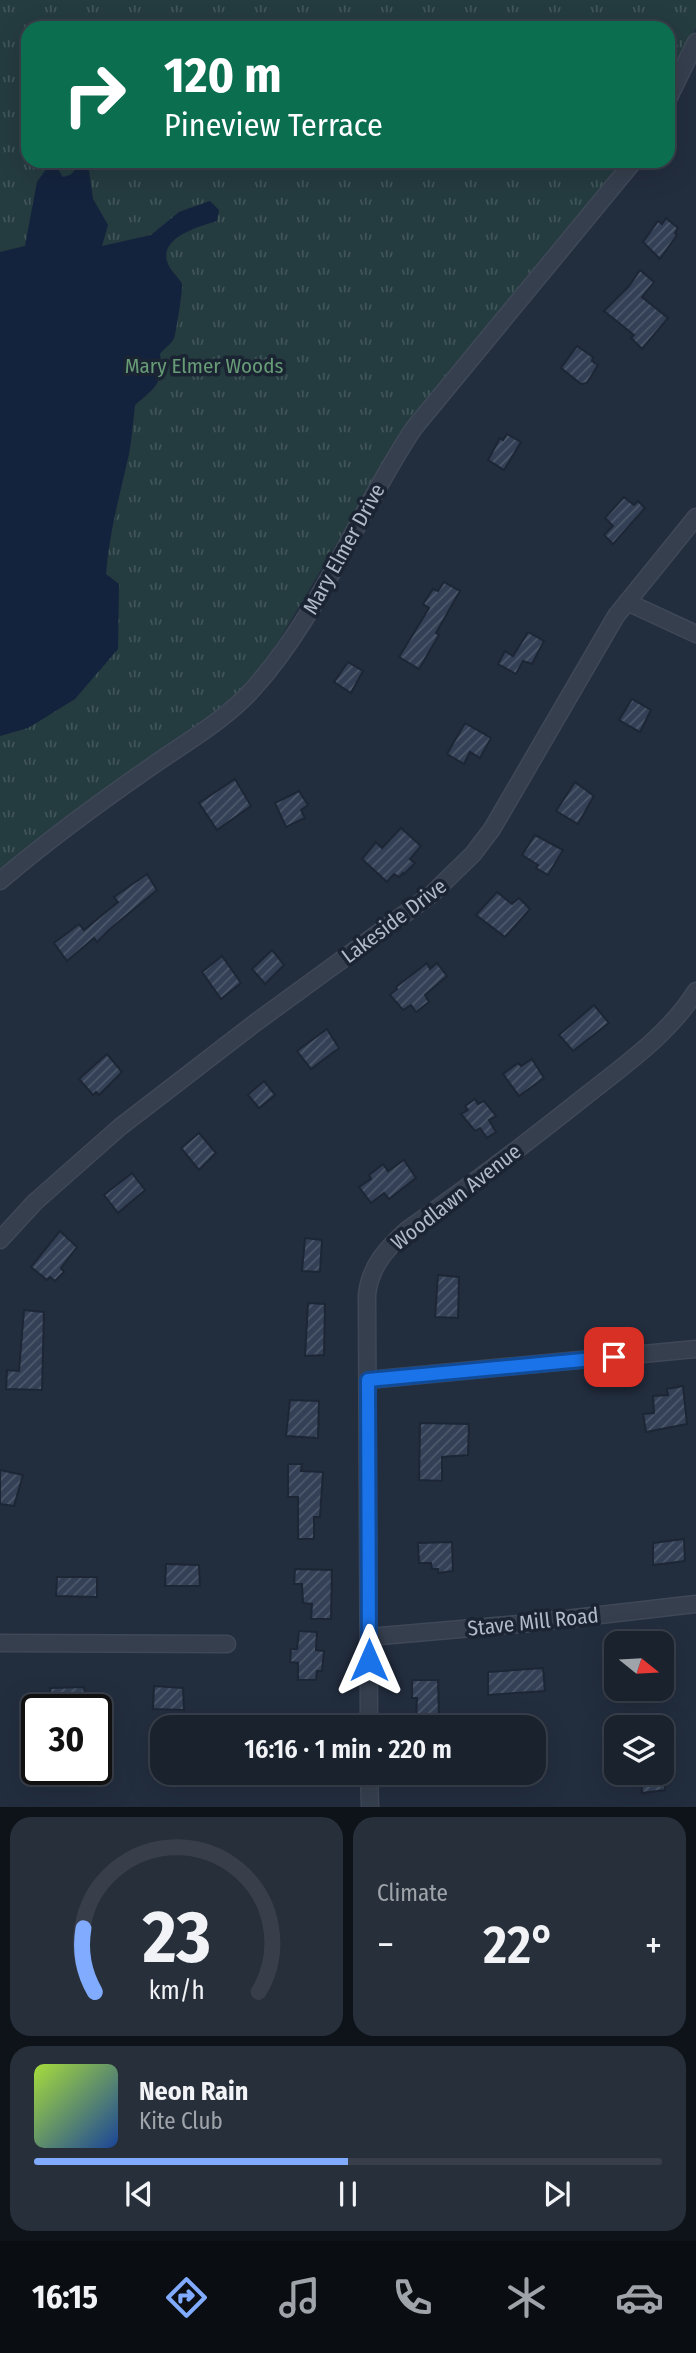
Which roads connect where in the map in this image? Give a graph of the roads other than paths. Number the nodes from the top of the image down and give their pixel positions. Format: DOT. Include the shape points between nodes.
graph roads {
  1 [pos="696,42"];
  2 [pos="675,85"];
  3 [pos="628,168"];
  4 [pos="696,517"];
  5 [pos="627,601"];
  6 [pos="696,634"];
  7 [pos="0,881"];
  8 [pos="696,991"];
  9 [pos="0,1240"];
  10 [pos="696,1349"];
  11 [pos="368,1380"];
  12 [pos="696,1604"];
  13 [pos="369,1637"];
  14 [pos="0,1643"];
  15 [pos="228,1644"];
  16 [pos="369,1715"];
  17 [pos="369,1785"];
  18 [pos="370,1807"];
  1 -- 2 [label="street"];
  3 -- 7 [label="street, Mary Elmer Drive" via="414,428 312,608 287,648 254,687 228,713 123,786"];
  4 -- 5 [label="street, Lakeside Drive"];
  5 -- 6 [label="street"];
  5 -- 9 [label="street, Lakeside Drive" via="492,829 456,873 120,1127 35,1202"];
  8 -- 11 [label="street, Woodlawn Avenue" via="625,1065 389,1247 368,1283"];
  10 -- 11 [label="street"];
  11 -- 13 [label="street, Woodlawn Avenue"];
  12 -- 13 [label="street, Stave Mill Road"];
  13 -- 16 [label="street, Woodlawn Avenue"];
  14 -- 15 [label="street"];
  17 -- 18 [label="street"];
}
